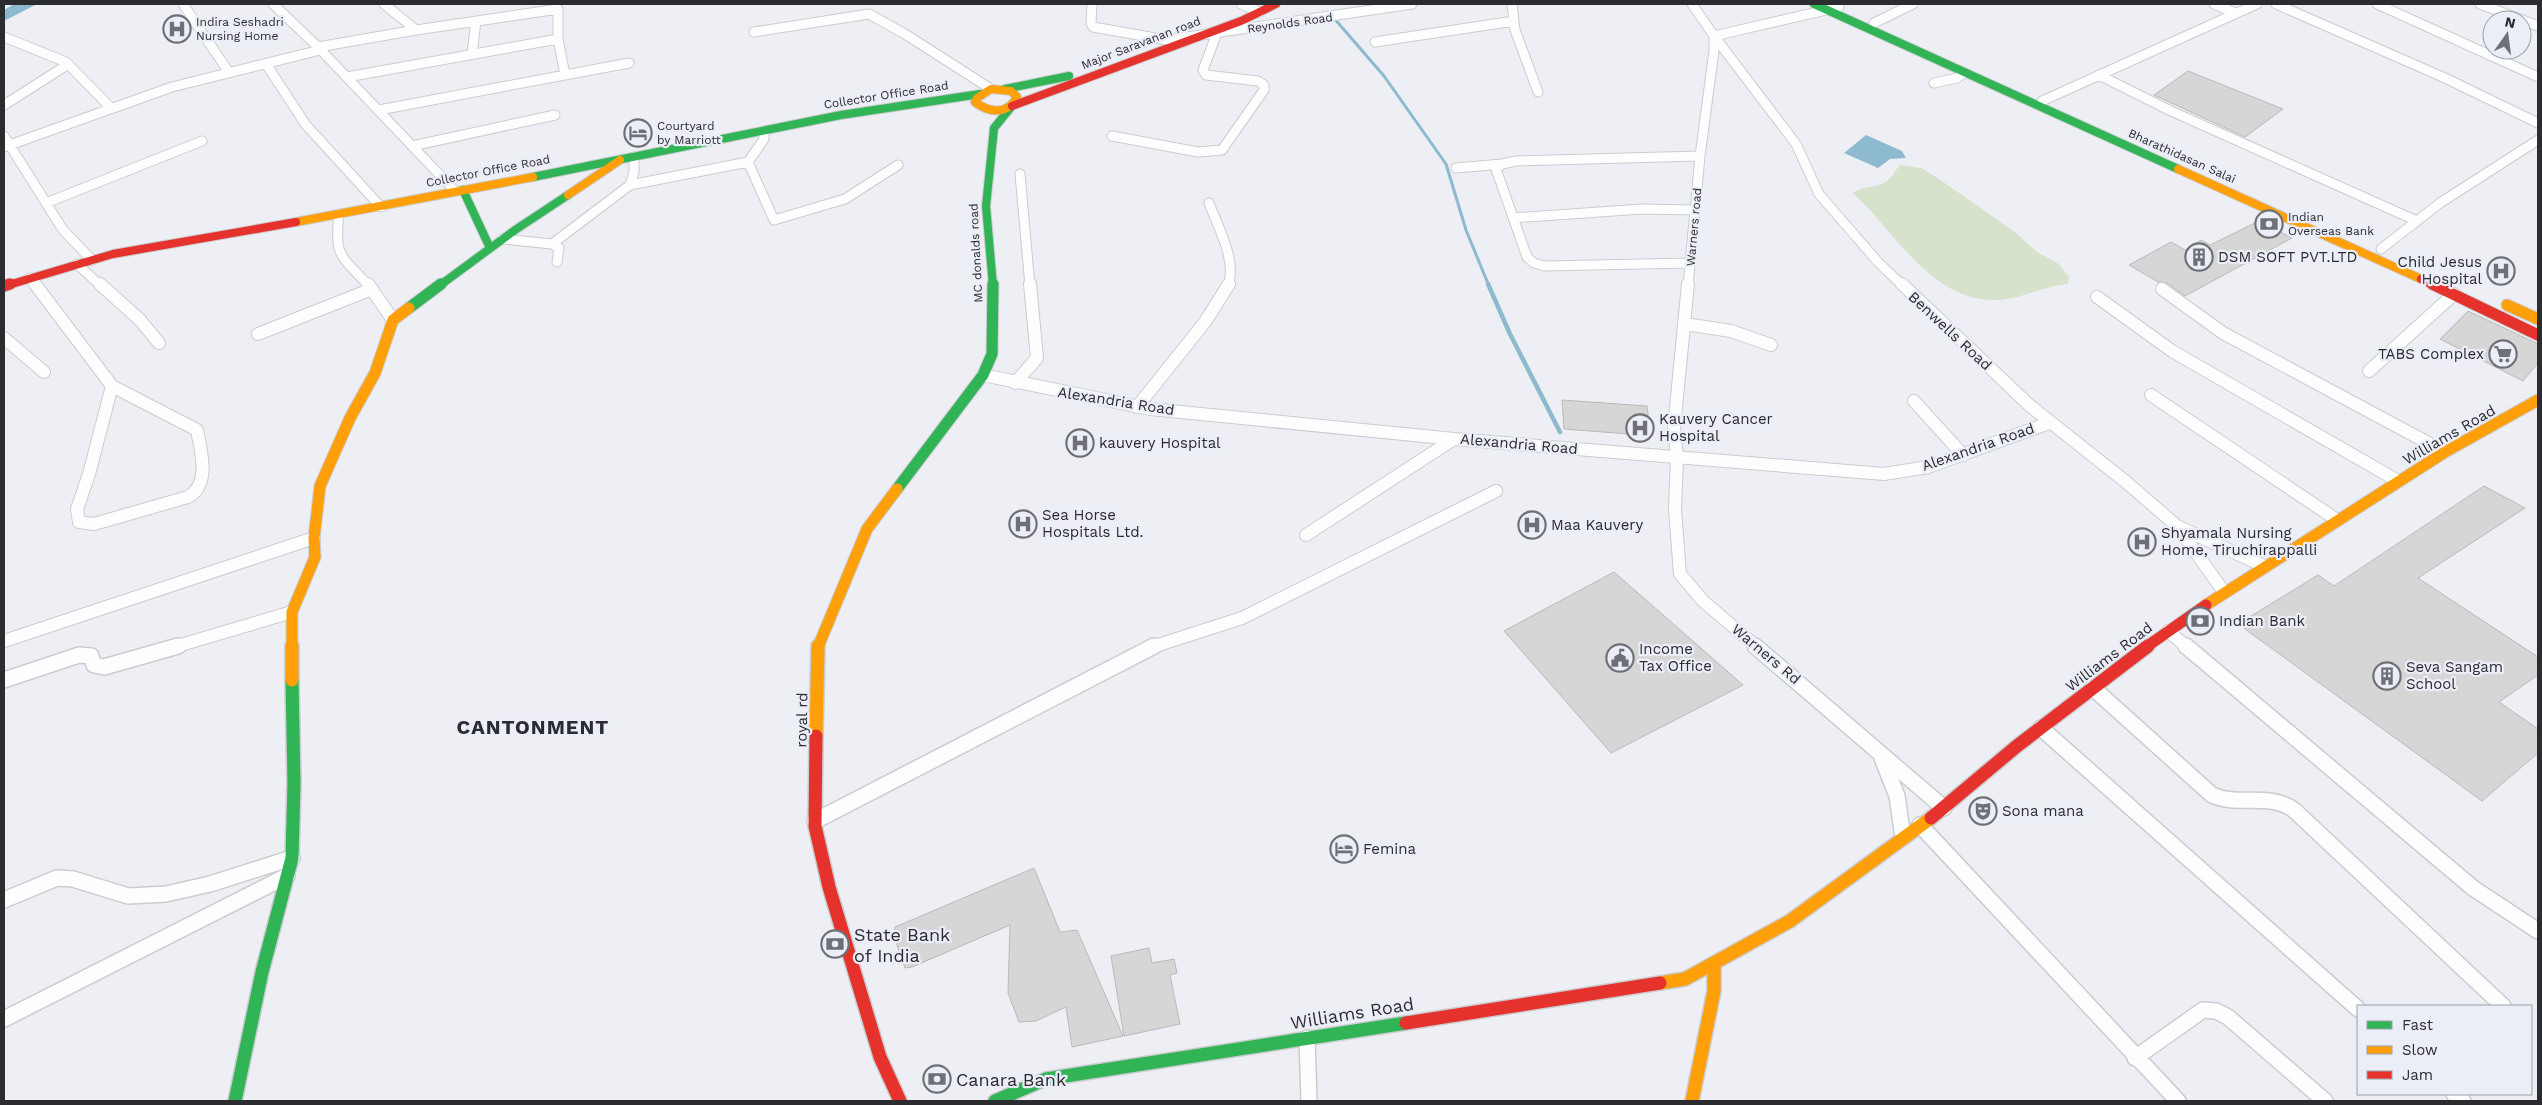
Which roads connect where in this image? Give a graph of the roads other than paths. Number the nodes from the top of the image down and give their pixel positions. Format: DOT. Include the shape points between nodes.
graph roads {
  1 [pos="183,4"];
  2 [pos="273,4"];
  3 [pos="384,4"];
  4 [pos="1092,4"];
  5 [pos="1241,4"];
  6 [pos="1276,4"];
  7 [pos="1412,4"];
  8 [pos="1512,4"];
  9 [pos="1692,4"];
  10 [pos="1814,4"];
  11 [pos="1913,4"];
  12 [pos="2214,4"];
  13 [pos="2257,4"];
  14 [pos="2276,4"];
  15 [pos="2379,4"];
  16 [pos="2480,4"];
  17 [pos="1833,7"];
  18 [pos="1259,8"];
  19 [pos="2236,13"];
  20 [pos="476,21"];
  21 [pos="1514,21"];
  22 [pos="1874,23"];
  23 [pos="2538,26"];
  24 [pos="416,30"];
  25 [pos="754,32"];
  26 [pos="1217,33"];
  27 [pos="1199,36"];
  28 [pos="1714,36"];
  29 [pos="4,38"];
  30 [pos="558,39"];
  31 [pos="1167,40"];
  32 [pos="1374,42"];
  33 [pos="319,48"];
  34 [pos="472,54"];
  35 [pos="66,62"];
  36 [pos="629,63"];
  37 [pos="266,64"];
  38 [pos="228,71"];
  39 [pos="1964,73"];
  40 [pos="565,75"];
  41 [pos="2099,75"];
  42 [pos="2538,76"];
  43 [pos="346,77"];
  44 [pos="1934,83"];
  45 [pos="1005,89"];
  46 [pos="992,90"];
  47 [pos="1538,92"];
  48 [pos="980,94"];
  49 [pos="2042,101"];
  50 [pos="930,103"];
  51 [pos="4,105"];
  52 [pos="1013,105"];
  53 [pos="978,107"];
  54 [pos="111,108"];
  55 [pos="379,110"];
  56 [pos="555,115"];
  57 [pos="2538,123"];
  58 [pos="994,128"];
  59 [pos="764,131"];
  60 [pos="4,136"];
  61 [pos="1112,136"];
  62 [pos="2538,140"];
  63 [pos="202,141"];
  64 [pos="6,146"];
  65 [pos="412,146"];
  66 [pos="1700,156"];
  67 [pos="634,157"];
  68 [pos="620,160"];
  69 [pos="748,162"];
  70 [pos="1502,164"];
  71 [pos="898,165"];
  72 [pos="1456,168"];
  73 [pos="1020,174"];
  74 [pos="2212,175"];
  75 [pos="2199,179"];
  76 [pos="630,185"];
  77 [pos="459,191"];
  78 [pos="46,203"];
  79 [pos="1209,203"];
  80 [pos="381,207"];
  81 [pos="1695,210"];
  82 [pos="339,214"];
  83 [pos="1513,218"];
  84 [pos="2417,221"];
  85 [pos="502,239"];
  86 [pos="552,244"];
  87 [pos="490,248"];
  88 [pos="2381,250"];
  89 [pos="92,260"];
  90 [pos="557,262"];
  91 [pos="77,264"];
  92 [pos="1690,264"];
  93 [pos="30,278"];
  94 [pos="4,286"];
  95 [pos="372,288"];
  96 [pos="2162,289"];
  97 [pos="2477,292"];
  98 [pos="2454,294"];
  99 [pos="2098,297"];
  100 [pos="2494,300"];
  101 [pos="393,320"];
  102 [pos="2538,320"];
  103 [pos="1685,324"];
  104 [pos="258,334"];
  105 [pos="2538,335"];
  106 [pos="4,338"];
  107 [pos="159,343"];
  108 [pos="1772,346"];
  109 [pos="2369,371"];
  110 [pos="44,372"];
  111 [pos="983,375"];
  112 [pos="1015,382"];
  113 [pos="112,386"];
  114 [pos="2151,395"];
  115 [pos="1914,401"];
  116 [pos="2536,405"];
  117 [pos="1137,407"];
  118 [pos="2050,422"];
  119 [pos="1454,439"];
  120 [pos="2445,452"];
  121 [pos="1962,455"];
  122 [pos="1677,457"];
  123 [pos="2398,481"];
  124 [pos="1496,491"];
  125 [pos="2337,520"];
  126 [pos="2177,526"];
  127 [pos="1306,535"];
  128 [pos="314,538"];
  129 [pos="2264,566"];
  130 [pos="2224,592"];
  131 [pos="292,612"];
  132 [pos="2168,631"];
  133 [pos="4,641"];
  134 [pos="4,680"];
  135 [pos="2093,688"];
  136 [pos="2041,728"];
  137 [pos="1878,751"];
  138 [pos="1944,808"];
  139 [pos="815,821"];
  140 [pos="1920,825"];
  141 [pos="1903,837"];
  142 [pos="292,858"];
  143 [pos="287,876"];
  144 [pos="4,900"];
  145 [pos="2538,931"];
  146 [pos="1714,963"];
  147 [pos="2502,1005"];
  148 [pos="2357,1008"];
  149 [pos="4,1019"];
  150 [pos="1307,1038"];
  151 [pos="2136,1058"];
  152 [pos="235,1101"];
  153 [pos="900,1101"];
  154 [pos="995,1101"];
  155 [pos="1309,1101"];
  156 [pos="1692,1101"];
  157 [pos="2178,1101"];
  158 [pos="2324,1101"];
  1 -- 38 [label="street"];
  2 -- 33 [label="street"];
  3 -- 24 [label="street"];
  4 -- 31 [label="street, Reynolds Road" via="1093,27"];
  5 -- 18 [label="street"];
  6 -- 18 [label="main road, Major Saravanan road"];
  7 -- 26 [label="street, Reynolds Road"];
  8 -- 21 [label="street"];
  9 -- 28 [label="street"];
  10 -- 17 [label="main road, Bharathidasan Salai"];
  11 -- 22 [label="street"];
  12 -- 19 [label="street"];
  13 -- 19 [label="street"];
  14 -- 57 [label="street" via="2428,70"];
  15 -- 42 [label="street"];
  16 -- 23 [label="street"];
  17 -- 22 [label="main road, Bharathidasan Salai"];
  17 -- 28 [label="street"];
  17 -- 39 [label="main road, Bharathidasan Salai"];
  18 -- 27 [label="main road, Major Saravanan road"];
  18 -- 31 [label="main road"];
  19 -- 41 [label="street"];
  20 -- 24 [label="street"];
  20 -- 30 [label="street" via="558,9"];
  20 -- 34 [label="street"];
  21 -- 32 [label="street"];
  21 -- 47 [label="street"];
  22 -- 49 [label="main road, Bharathidasan Salai"];
  24 -- 33 [label="street"];
  25 -- 46 [label="street" via="869,14"];
  26 -- 27 [label="street, Reynolds Road"];
  26 -- 61 [label="street" via="1203,70 1206,74 1258,81 1264,85 1264,90 1222,150 1198,152"];
  27 -- 31 [label="street, Reynolds Road"];
  27 -- 52 [label="main road, Major Saravanan road"];
  28 -- 66 [label="street, Warners road"];
  28 -- 118 [label="street, Benwells Road" via="1796,144 1819,194 1871,255"];
  29 -- 35 [label="street"];
  30 -- 34 [label="street"];
  30 -- 40 [label="street"];
  31 -- 45 [label="main road" via="1058,79"];
  33 -- 37 [label="street"];
  33 -- 43 [label="street"];
  34 -- 43 [label="street"];
  35 -- 51 [label="street" via="67,65"];
  35 -- 54 [label="street"];
  36 -- 40 [label="street"];
  37 -- 38 [label="street"];
  37 -- 80 [label="street" via="306,125"];
  38 -- 54 [label="street"];
  39 -- 44 [label="street" via="1957,78"];
  39 -- 75 [label="main road, Bharathidasan Salai"];
  40 -- 55 [label="street"];
  41 -- 49 [label="street"];
  41 -- 84 [label="street" via="2171,111"];
  43 -- 55 [label="street"];
  45 -- 46 [label="main road, Collector Office Road"];
  45 -- 52 [label="main road" via="1017,97"];
  46 -- 48 [label="main road, Collector Office Road"];
  48 -- 50 [label="main road, Collector Office Road"];
  48 -- 53 [label="main road" via="975,102"];
  49 -- 74 [label="main road, Bharathidasan Salai"];
  50 -- 53 [label="main road"];
  50 -- 59 [label="main road, Collector Office Road" via="841,115"];
  52 -- 53 [label="main road" via="999,111"];
  52 -- 58 [label="main road"];
  53 -- 58 [label="main road"];
  54 -- 64 [label="street"];
  55 -- 65 [label="street"];
  56 -- 65 [label="street"];
  58 -- 111 [label="main road, MC donalds road" via="986,206 993,288 992,354"];
  59 -- 67 [label="main road, Collector Office Road"];
  59 -- 69 [label="street" via="764,139"];
  60 -- 64 [label="street"];
  62 -- 84 [label="street"];
  63 -- 78 [label="street"];
  64 -- 78 [label="street"];
  65 -- 77 [label="street"];
  66 -- 70 [label="street"];
  66 -- 81 [label="street, Warners road"];
  67 -- 68 [label="main road, Collector Office Road"];
  67 -- 76 [label="street"];
  68 -- 77 [label="main road, Collector Office Road"];
  68 -- 85 [label="main road"];
  69 -- 71 [label="street" via="774,220 845,199"];
  69 -- 76 [label="street"];
  70 -- 72 [label="street"];
  70 -- 83 [label="street" via="1496,169"];
  73 -- 112 [label="street" via="1037,358"];
  74 -- 75 [label="main road"];
  74 -- 88 [label="main road, Bharathidasan Salai"];
  75 -- 98 [label="main road, Bharathidasan Salai"];
  76 -- 86 [label="street"];
  77 -- 80 [label="main road, Collector Office Road"];
  77 -- 87 [label="main road"];
  78 -- 89 [label="street" via="63,230"];
  79 -- 117 [label="street" via="1229,264 1230,285"];
  80 -- 82 [label="main road, Collector Office Road"];
  81 -- 83 [label="street" via="1633,210"];
  81 -- 92 [label="street, Warners road"];
  82 -- 89 [label="main road, Collector Office Road"];
  82 -- 95 [label="street" via="336,241 339,253"];
  83 -- 92 [label="street" via="1527,257 1544,266"];
  84 -- 88 [label="street"];
  85 -- 86 [label="street"];
  85 -- 87 [label="main road"];
  86 -- 90 [label="street" via="559,248"];
  87 -- 101 [label="main road"];
  88 -- 97 [label="main road, Bharathidasan Salai"];
  89 -- 91 [label="main road, Collector Office Road"];
  91 -- 93 [label="main road, Collector Office Road"];
  91 -- 107 [label="street" via="140,320"];
  92 -- 103 [label="street, Warners road"];
  93 -- 94 [label="main road, Collector Office Road"];
  93 -- 113 [label="street"];
  95 -- 101 [label="street"];
  95 -- 104 [label="street"];
  96 -- 120 [label="street" via="2223,333"];
  98 -- 105 [label="main road, Bharathidasan Salai"];
  98 -- 109 [label="street"];
  99 -- 123 [label="street" via="2172,352"];
  100 -- 102 [label="main road"];
  101 -- 128 [label="main road" via="375,373 350,418 320,486"];
  103 -- 108 [label="street" via="1731,331"];
  103 -- 122 [label="street, Warners road" via="1674,428"];
  106 -- 110 [label="street"];
  111 -- 112 [label="street, Alexandria Road"];
  111 -- 139 [label="main road, royal rd" via="866,529 818,644"];
  112 -- 117 [label="street, Alexandria Road"];
  113 -- 113 [label="street" via="77,509 79,522 94,524 188,497 200,486 201,448 197,430"];
  114 -- 125 [label="street"];
  115 -- 121 [label="street"];
  116 -- 120 [label="main road, Williams Road"];
  117 -- 119 [label="street, Alexandria Road"];
  118 -- 121 [label="street, Alexandria Road"];
  118 -- 126 [label="street, Benwells Road"];
  119 -- 122 [label="street, Alexandria Road"];
  119 -- 127 [label="street"];
  120 -- 123 [label="main road, Williams Road"];
  121 -- 122 [label="street, Alexandria Road" via="1928,467 1884,474"];
  122 -- 137 [label="street, Warners Rd" via="1675,509 1680,574 1703,601"];
  123 -- 125 [label="main road, Williams Road"];
  124 -- 139 [label="street" via="1242,618 1154,646"];
  125 -- 129 [label="main road, Williams Road"];
  126 -- 129 [label="street"];
  126 -- 130 [label="street, Benwells Road"];
  128 -- 131 [label="main road" via="315,557"];
  128 -- 133 [label="street"];
  129 -- 130 [label="main road, Williams Road"];
  130 -- 132 [label="main road, Williams Road"];
  131 -- 134 [label="street" via="117,664 94,665 91,656 79,655"];
  131 -- 142 [label="main road"];
  132 -- 135 [label="main road, Williams Road"];
  132 -- 145 [label="street" via="2474,888"];
  135 -- 136 [label="main road, Williams Road"];
  135 -- 147 [label="street" via="2212,795 2237,803 2280,802 2294,810"];
  136 -- 138 [label="main road, Williams Road"];
  136 -- 148 [label="street"];
  137 -- 138 [label="street, Warners Rd"];
  137 -- 141 [label="street" via="1895,783 1901,804"];
  138 -- 140 [label="main road, Williams Road"];
  139 -- 153 [label="main road, royal rd" via="829,887 880,1057"];
  140 -- 141 [label="main road, Williams Road"];
  140 -- 151 [label="street"];
  141 -- 146 [label="main road, Williams Road" via="1790,921"];
  142 -- 143 [label="main road"];
  142 -- 144 [label="street" via="177,892 126,896 57,878"];
  143 -- 149 [label="street"];
  143 -- 152 [label="main road" via="262,972"];
  146 -- 150 [label="main road, Williams Road" via="1685,979"];
  146 -- 156 [label="main road" via="1714,991"];
  150 -- 154 [label="main road, Williams Road" via="1046,1079"];
  150 -- 155 [label="street"];
  151 -- 157 [label="street"];
  151 -- 158 [label="street" via="2203,1010 2216,1011 2228,1017"];
}
